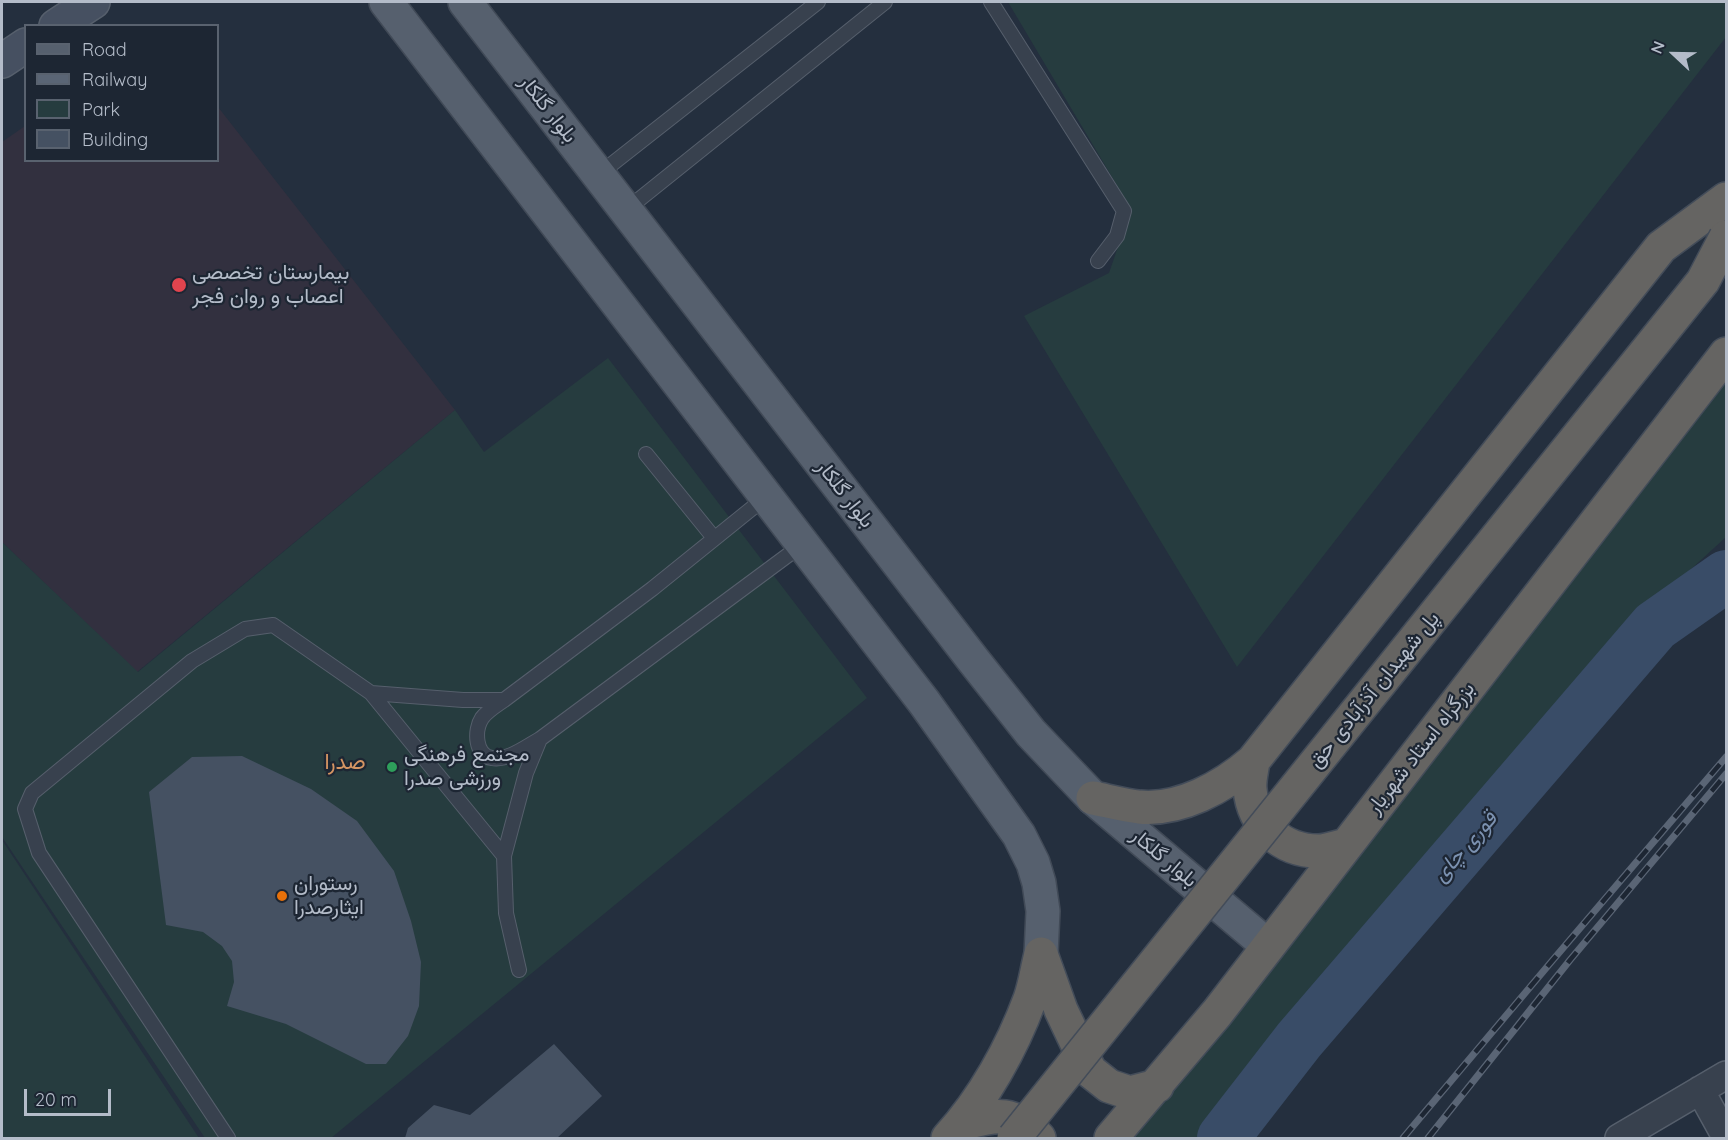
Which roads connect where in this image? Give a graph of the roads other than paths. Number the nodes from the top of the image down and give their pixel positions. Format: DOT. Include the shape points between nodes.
graph roads {
  1 [pos="93,2"];
  2 [pos="386,2"];
  3 [pos="465,2"];
  4 [pos="818,2"];
  5 [pos="885,2"];
  6 [pos="991,2"];
  7 [pos="59,24"];
  8 [pos="24,46"];
  9 [pos="2,61"];
  10 [pos="598,175"];
  11 [pos="1726,199"];
  12 [pos="626,210"];
  13 [pos="1726,237"];
  14 [pos="1098,261"];
  15 [pos="1726,354"];
  16 [pos="646,454"];
  17 [pos="766,496"];
  18 [pos="714,538"];
  19 [pos="803,544"];
  20 [pos="371,693"];
  21 [pos="504,700"];
  22 [pos="540,739"];
  23 [pos="1253,761"];
  24 [pos="1093,798"];
  25 [pos="1346,845"];
  26 [pos="504,855"];
  27 [pos="1268,946"];
  28 [pos="1041,954"];
  29 [pos="519,970"];
  30 [pos="1726,1075"];
  31 [pos="1157,1086"];
  32 [pos="1700,1090"];
  33 [pos="954,1131"];
  34 [pos="1726,1137"];
  35 [pos="228,1138"];
  36 [pos="1014,1138"];
  37 [pos="1039,1138"];
  38 [pos="1112,1138"];
  39 [pos="1619,1138"];
  1 -- 7 [label="main road"];
  2 -- 17 [label="main road"];
  3 -- 10 [label="main road, بلوار گلکار"];
  4 -- 10 [label="lane"];
  5 -- 12 [label="lane"];
  6 -- 14 [label="lane" via="1124,211 1117,236"];
  8 -- 9 [label="main road"];
  10 -- 12 [label="main road, بلوار گلکار"];
  11 -- 23 [label="highway" via="1661,247"];
  12 -- 24 [label="main road, بلوار گلکار" via="1031,733"];
  13 -- 36 [label="highway, پل شهیدان آذرآبادی حق, bridge" via="1703,281"];
  15 -- 25 [label="highway, بزرگراه استاد شهریار"];
  16 -- 18 [label="lane"];
  17 -- 18 [label="lane"];
  17 -- 19 [label="main road"];
  18 -- 21 [label="lane"];
  19 -- 22 [label="lane"];
  19 -- 28 [label="main road" via="1019,835 1039,883 1043,911"];
  20 -- 21 [label="lane"];
  20 -- 26 [label="lane"];
  20 -- 35 [label="lane" via="273,625 245,629 192,661 32,793 25,809 39,853"];
  21 -- 22 [label="lane" via="482,718 477,732 482,753 492,758 512,755"];
  22 -- 26 [label="lane" via="526,773"];
  23 -- 24 [label="highway" via="1208,792 1171,804 1140,807"];
  23 -- 25 [label="highway" via="1249,788 1255,813 1271,834 1294,848 1320,851"];
  24 -- 27 [label="main road, بلوار گلکار"];
  25 -- 27 [label="highway, بزرگراه استاد شهریار"];
  26 -- 29 [label="lane" via="506,913"];
  27 -- 31 [label="highway, بزرگراه استاد شهریار"];
  28 -- 31 [label="highway" via="1061,1010 1090,1071 1109,1086 1130,1093"];
  28 -- 33 [label="highway" via="1016,1035"];
  30 -- 32 [label="street"];
  31 -- 38 [label="highway, بزرگراه استاد شهریار"];
  32 -- 34 [label="street"];
  32 -- 39 [label="street"];
  33 -- 37 [label="highway" via="996,1115 1019,1122"];
}
